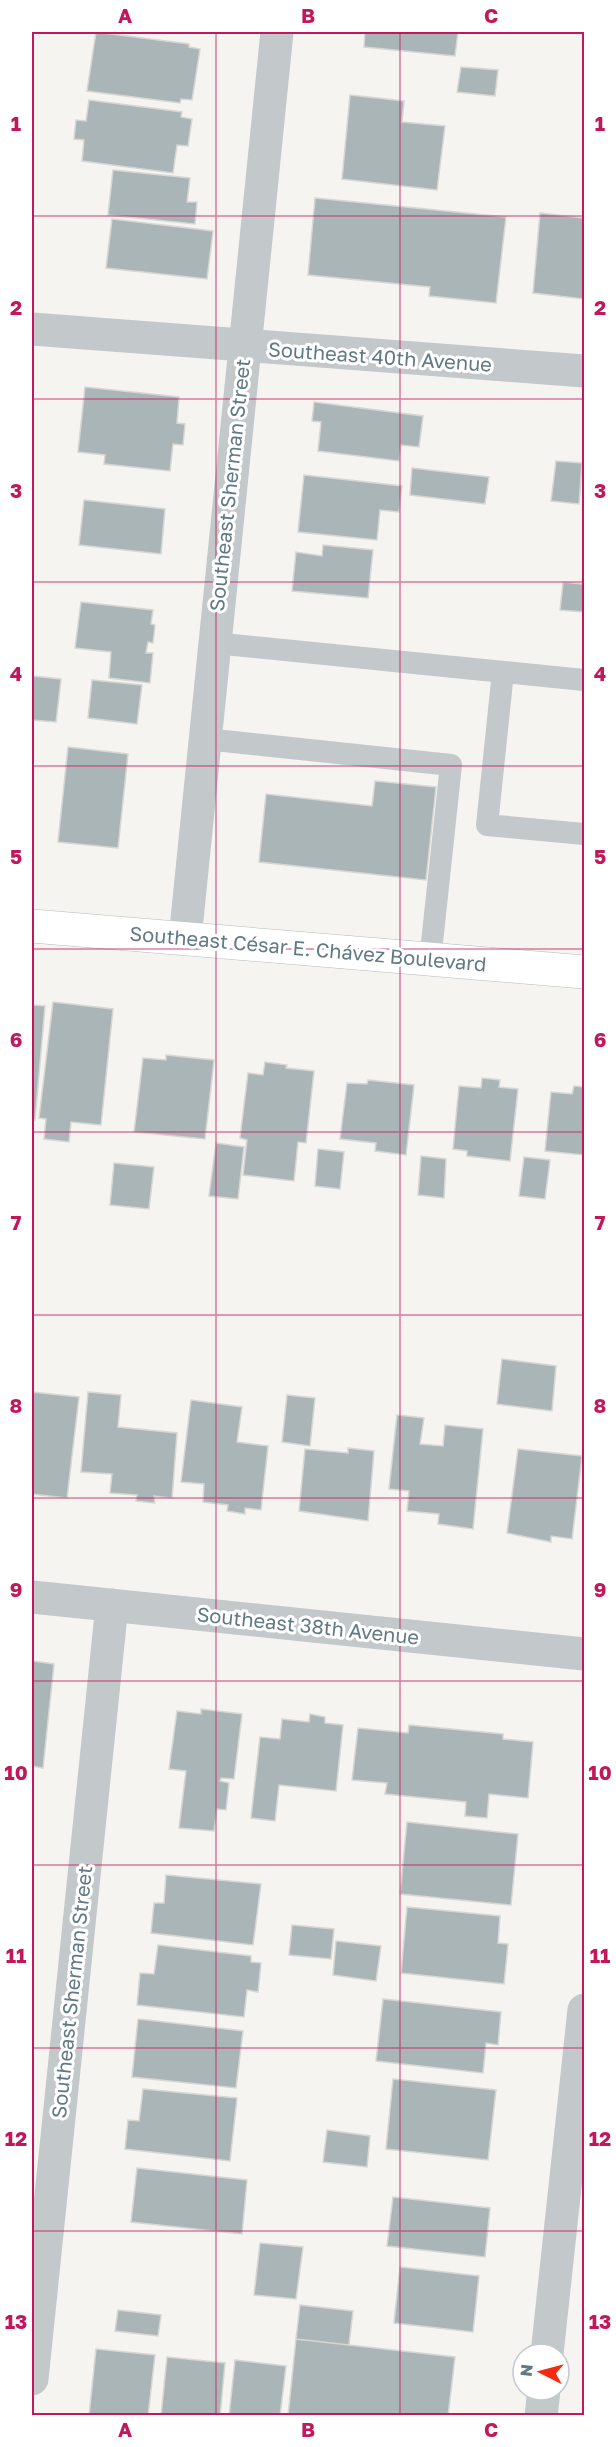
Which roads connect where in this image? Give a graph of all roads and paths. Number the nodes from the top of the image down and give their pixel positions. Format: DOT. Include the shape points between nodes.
graph roads {
  1 [pos="277,32"];
  2 [pos="32,329"];
  3 [pos="244,347"];
  4 [pos="585,371"];
  5 [pos="214,644"];
  6 [pos="503,672"];
  7 [pos="585,680"];
  8 [pos="205,740"];
  9 [pos="585,834"];
  10 [pos="32,926"];
  11 [pos="185,939"];
  12 [pos="430,961"];
  13 [pos="585,972"];
  14 [pos="32,1597"];
  15 [pos="112,1605"];
  16 [pos="585,1654"];
  17 [pos="585,2010"];
  18 [pos="549,2342"];
  19 [pos="32,2379"];
  1 -- 3 [label="street, Southeast Sherman Street"];
  2 -- 3 [label="street, Southeast 40th Avenue"];
  3 -- 4 [label="street, Southeast 40th Avenue"];
  3 -- 5 [label="street, Southeast Sherman Street"];
  5 -- 6 [label="lane"];
  5 -- 8 [label="street, Southeast Sherman Street"];
  6 -- 7 [label="lane"];
  6 -- 9 [label="lane" via="487,825"];
  8 -- 11 [label="street, Southeast Sherman Street"];
  8 -- 12 [label="lane" via="451,765"];
  10 -- 11 [label="main road, Southeast César E. Chávez Boulevard"];
  11 -- 12 [label="main road, Southeast César E. Chávez Boulevard"];
  12 -- 13 [label="main road, Southeast César E. Chávez Boulevard"];
  14 -- 15 [label="street, Southeast 38th Avenue"];
  15 -- 16 [label="street, Southeast 38th Avenue"];
  15 -- 19 [label="street, Southeast Sherman Street"];
  17 -- 18 [label="street"];
}
